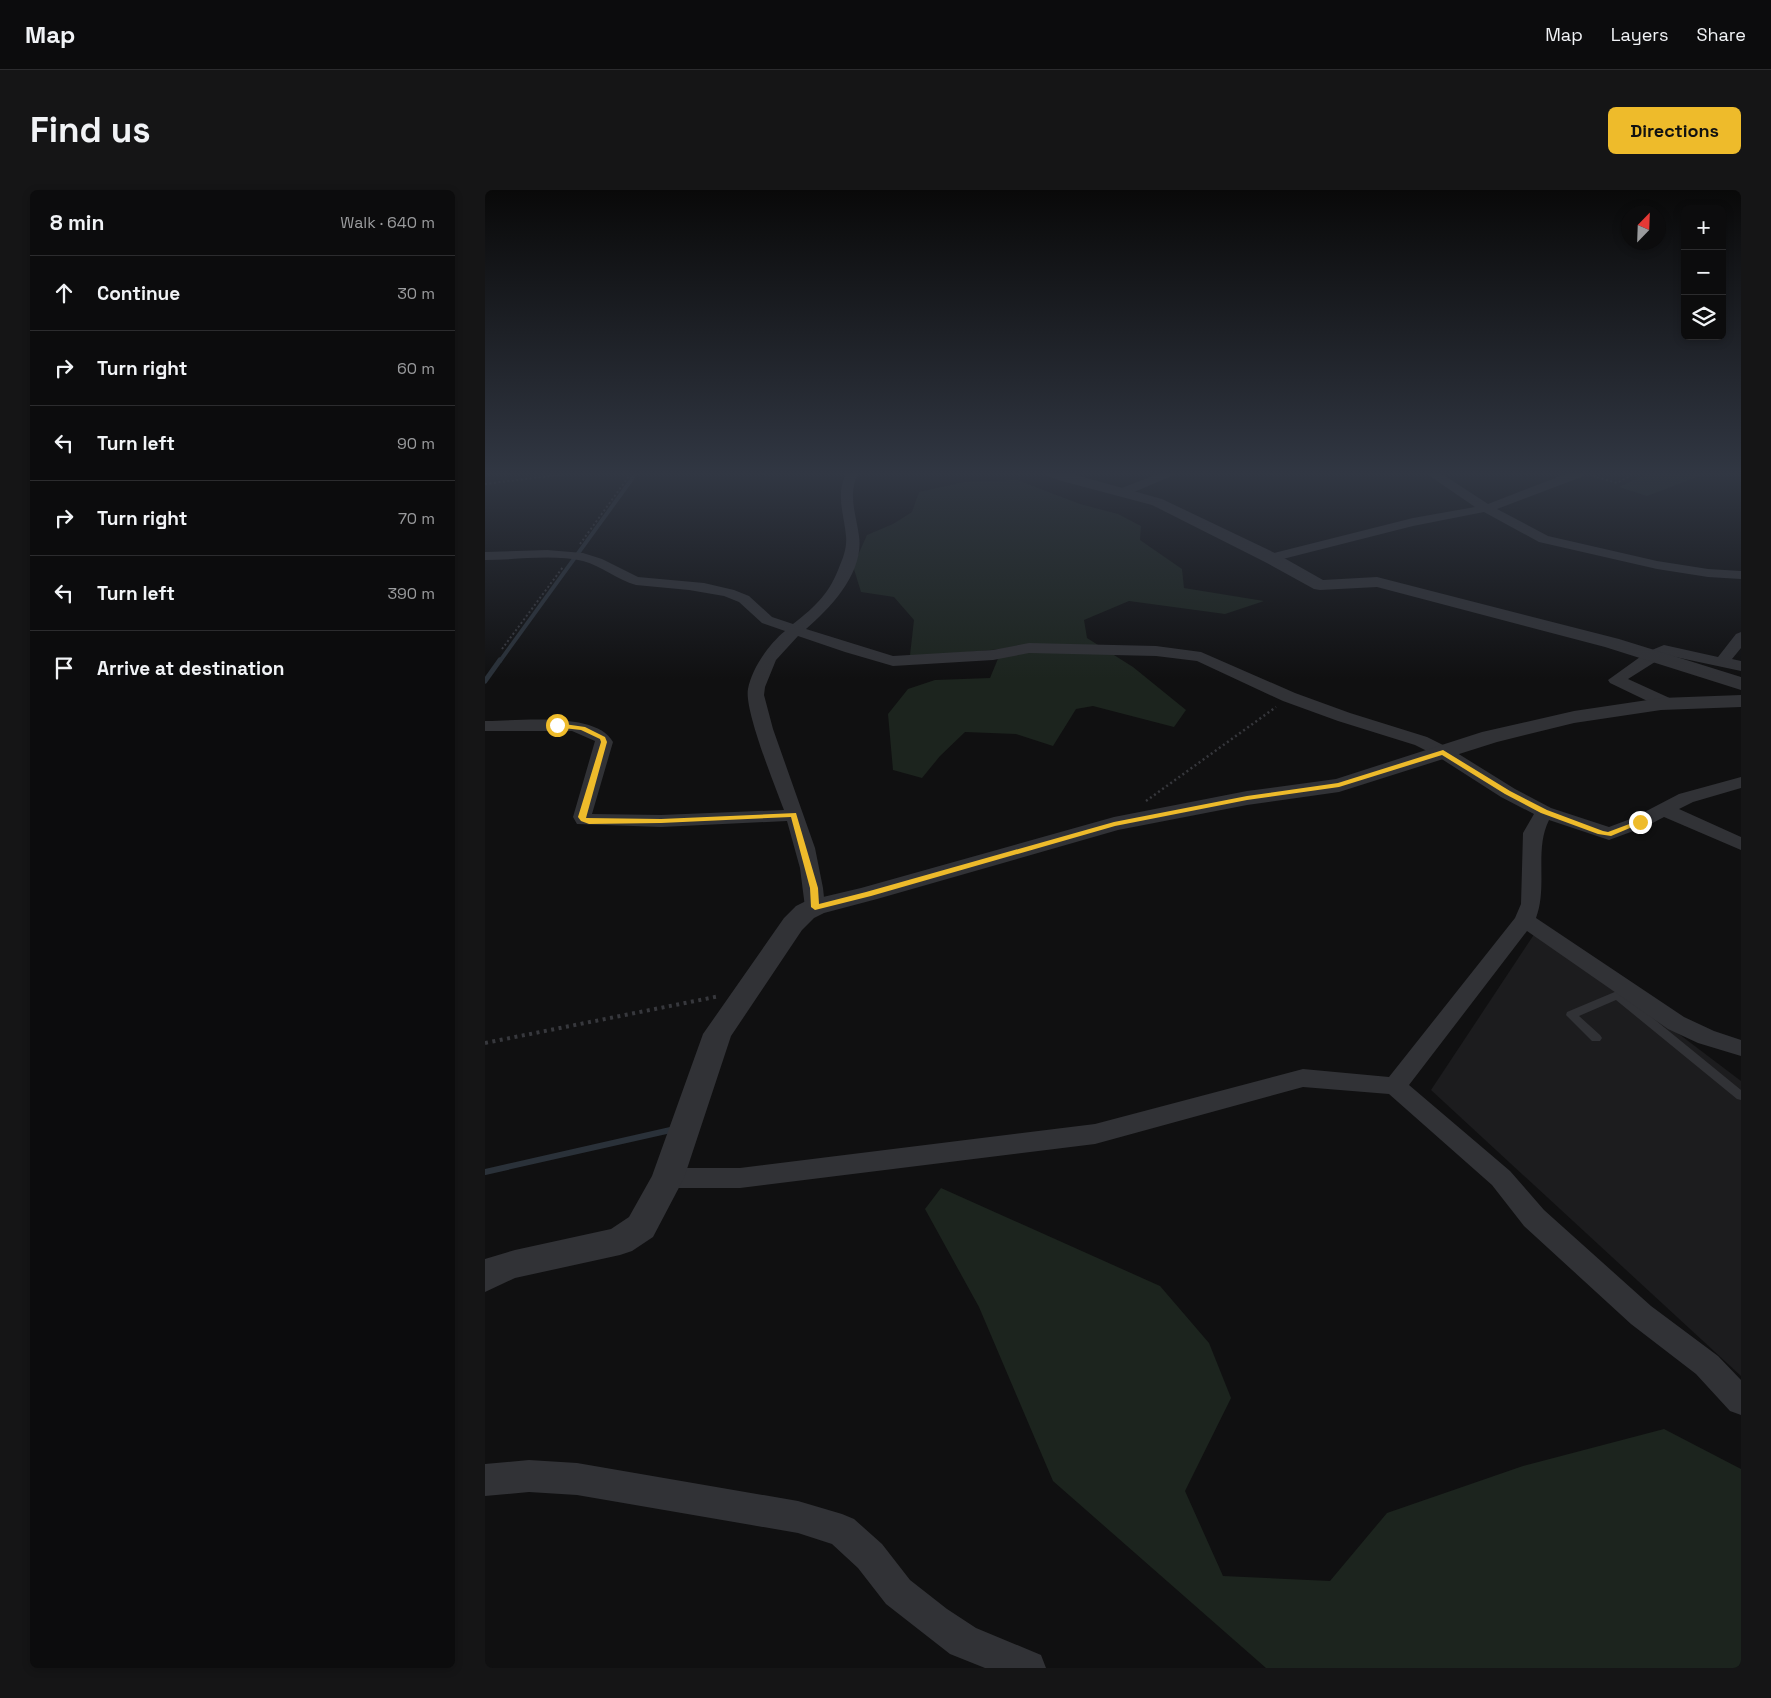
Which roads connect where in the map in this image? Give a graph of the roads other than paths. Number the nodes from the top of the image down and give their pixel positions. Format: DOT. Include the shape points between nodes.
graph roads {
  1 [pos="853,541"];
  2 [pos="1236,541"];
  3 [pos="1338,541"];
  4 [pos="1553,541"];
  5 [pos="485,556"];
  6 [pos="1271,558"];
  7 [pos="1741,575"];
  8 [pos="794,630"];
  9 [pos="1741,637"];
  10 [pos="1653,655"];
  11 [pos="1723,661"];
  12 [pos="1741,666"];
  13 [pos="1741,684"];
  14 [pos="1741,701"];
  15 [pos="1668,704"];
  16 [pos="487,726"];
  17 [pos="1443,752"];
  18 [pos="1741,782"];
  19 [pos="1665,810"];
  20 [pos="1544,812"];
  21 [pos="794,815"];
  22 [pos="1741,844"];
  23 [pos="815,907"];
  24 [pos="1525,920"];
  25 [pos="1596,1038"];
  26 [pos="1741,1048"];
  27 [pos="1395,1086"];
  28 [pos="1741,1096"];
  29 [pos="668,1178"];
  30 [pos="485,1277"];
  31 [pos="1741,1400"];
  32 [pos="485,1480"];
  33 [pos="1028,1668"];
  1 -- 8 [label="street" via="852,554 834,594"];
  2 -- 6 [label="street"];
  3 -- 6 [label="street"];
  4 -- 7 [label="street" via="1657,565"];
  5 -- 8 [label="street" via="571,556 607,566 636,581 723,591 743,598 760,616"];
  6 -- 10 [label="street" via="1320,585 1377,582"];
  8 -- 17 [label="street" via="893,661 993,655 1029,648 1187,654 1201,657 1289,697 1344,718 1421,741"];
  8 -- 21 [label="street" via="768,658 756,690 763,722"];
  9 -- 11 [label="street"];
  10 -- 11 [label="street" via="1664,650"];
  10 -- 13 [label="street"];
  10 -- 15 [label="street" via="1616,680"];
  11 -- 12 [label="street"];
  14 -- 15 [label="street"];
  15 -- 17 [label="street" via="1574,717"];
  16 -- 21 [label="street" via="571,726 603,738 582,817 589,822"];
  17 -- 20 [label="street"];
  17 -- 23 [label="street" via="1339,785 1247,798 1114,824"];
  18 -- 19 [label="street" via="1686,798"];
  19 -- 20 [label="street" via="1609,834"];
  19 -- 22 [label="street"];
  20 -- 24 [label="street" via="1533,833 1531,904"];
  21 -- 23 [label="street" via="814,888"];
  23 -- 29 [label="street" via="793,924 717,1034"];
  24 -- 26 [label="street" via="1675,1023"];
  24 -- 27 [label="street"];
  25 -- 28 [label="lane" via="1571,1015 1617,995"];
  27 -- 29 [label="street" via="1303,1078 1095,1134 740,1178"];
  27 -- 31 [label="street" via="1501,1178 1534,1218 1641,1316 1707,1365"];
  29 -- 30 [label="street" via="641,1227 620,1241 515,1264"];
  32 -- 33 [label="street" via="529,1476 577,1479 798,1517 842,1531 870,1556 898,1592 963,1641"];
}
